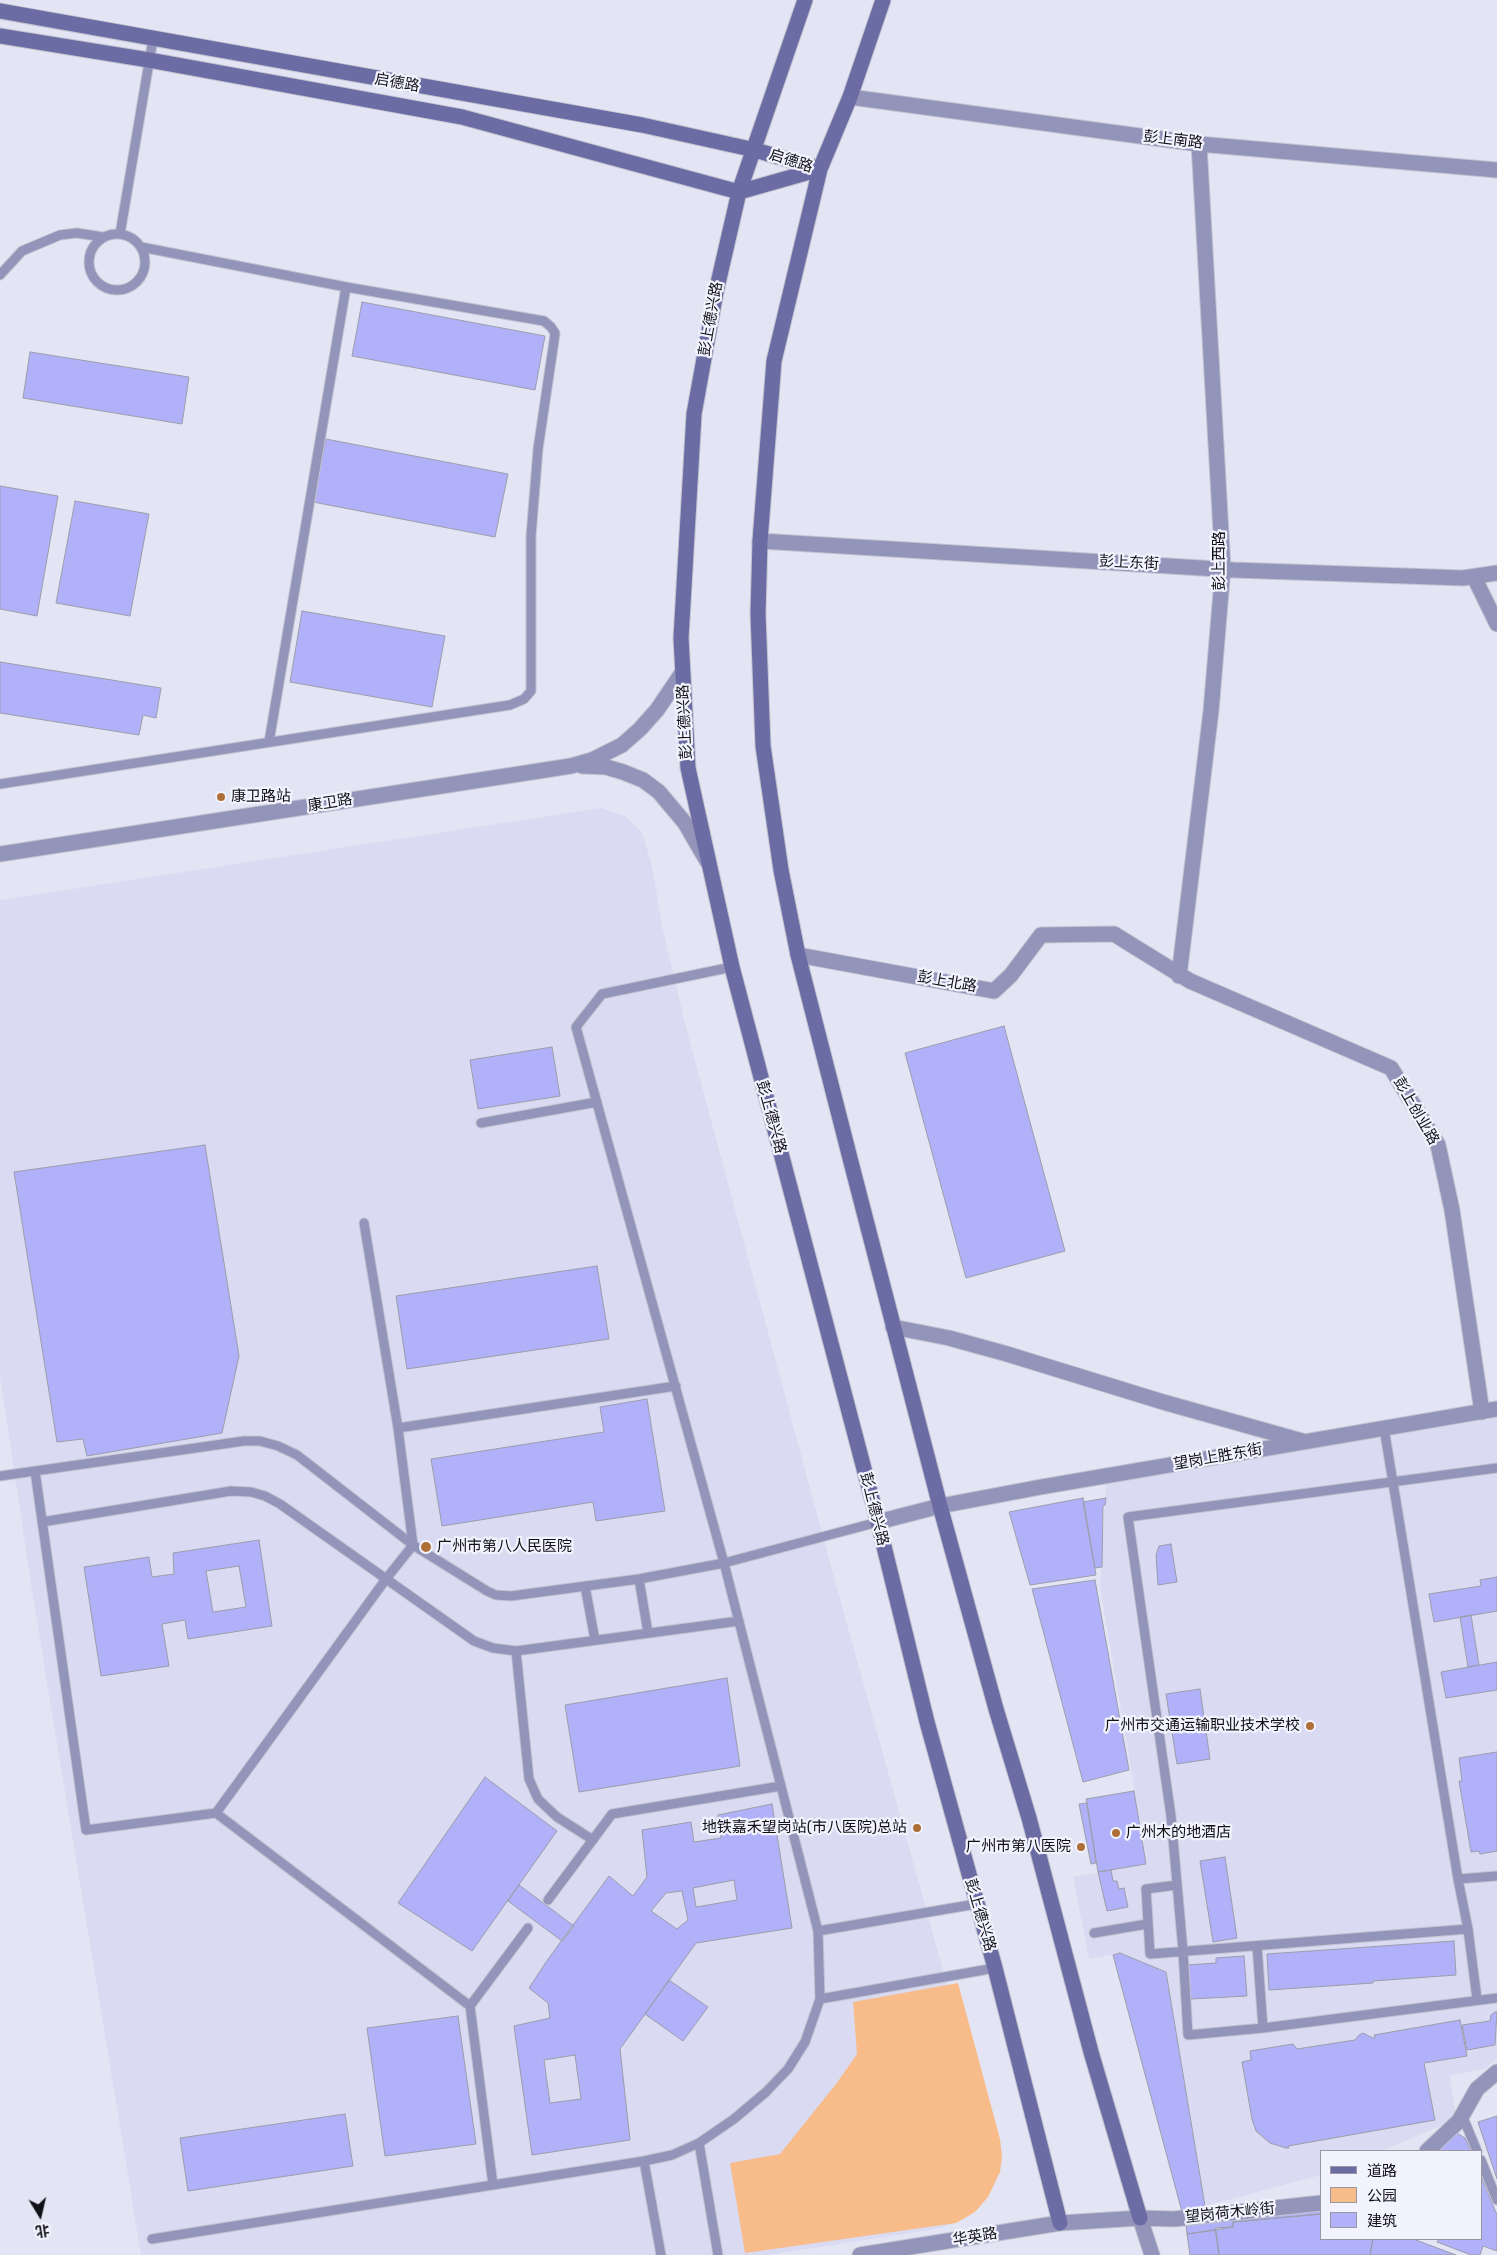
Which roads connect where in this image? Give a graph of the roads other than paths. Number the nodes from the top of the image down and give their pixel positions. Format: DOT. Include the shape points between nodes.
graph roads {
  1 [pos="805,0"];
  2 [pos="883,0"];
  3 [pos="0,11"];
  4 [pos="0,36"];
  5 [pos="153,39"];
  6 [pos="149,60"];
  7 [pos="850,97"];
  8 [pos="1200,144"];
  9 [pos="755,150"];
  10 [pos="820,170"];
  11 [pos="1497,170"];
  12 [pos="739,192"];
  13 [pos="120,234"];
  14 [pos="103,237"];
  15 [pos="141,247"];
  16 [pos="0,275"];
  17 [pos="346,287"];
  18 [pos="760,541"];
  19 [pos="1223,568"];
  20 [pos="1497,573"];
  21 [pos="1474,577"];
  22 [pos="1497,624"];
  23 [pos="682,673"];
  24 [pos="269,742"];
  25 [pos="571,766"];
  26 [pos="0,784"];
  27 [pos="0,854"];
  28 [pos="708,863"];
  29 [pos="798,955"];
  30 [pos="732,967"];
  31 [pos="1179,976"];
  32 [pos="597,1102"];
  33 [pos="481,1123"];
  34 [pos="364,1223"];
  35 [pos="893,1327"];
  36 [pos="676,1386"];
  37 [pos="1490,1410"];
  38 [pos="398,1428"];
  39 [pos="1384,1428"];
  40 [pos="1306,1442"];
  41 [pos="1497,1468"];
  42 [pos="35,1471"];
  43 [pos="0,1476"];
  44 [pos="1394,1482"];
  45 [pos="940,1506"];
  46 [pos="42,1522"];
  47 [pos="878,1522"];
  48 [pos="413,1545"];
  49 [pos="724,1563"];
  50 [pos="639,1578"];
  51 [pos="386,1579"];
  52 [pos="585,1586"];
  53 [pos="739,1621"];
  54 [pos="648,1633"];
  55 [pos="594,1640"];
  56 [pos="516,1651"];
  57 [pos="781,1786"];
  58 [pos="216,1813"];
  59 [pos="593,1840"];
  60 [pos="1497,1876"];
  61 [pos="1458,1879"];
  62 [pos="1177,1885"];
  63 [pos="548,1900"];
  64 [pos="976,1904"];
  65 [pos="1147,1924"];
  66 [pos="528,1928"];
  67 [pos="1468,1929"];
  68 [pos="818,1931"];
  69 [pos="1094,1933"];
  70 [pos="1257,1946"];
  71 [pos="1183,1952"];
  72 [pos="995,1968"];
  73 [pos="1497,1998"];
  74 [pos="820,1999"];
  75 [pos="1476,1999"];
  76 [pos="470,2006"];
  77 [pos="1263,2028"];
  78 [pos="1497,2072"];
  79 [pos="1462,2115"];
  80 [pos="700,2143"];
  81 [pos="1428,2150"];
  82 [pos="1477,2150"];
  83 [pos="644,2161"];
  84 [pos="1482,2162"];
  85 [pos="493,2185"];
  86 [pos="1497,2200"];
  87 [pos="1320,2203"];
  88 [pos="1140,2218"];
  89 [pos="1060,2223"];
  90 [pos="152,2239"];
  91 [pos="661,2255"];
  92 [pos="718,2255"];
  93 [pos="860,2255"];
  94 [pos="1152,2255"];
  1 -- 9 [label="street, 彭上德兴路"];
  2 -- 7 [label="street"];
  3 -- 5 [label="street, 启德路"];
  4 -- 6 [label="street, 启德路"];
  5 -- 6 [label="lane"];
  5 -- 9 [label="street, 启德路" via="642,126"];
  6 -- 12 [label="street, 启德路" via="462,116"];
  6 -- 13 [label="lane"];
  7 -- 8 [label="street, 彭上南路"];
  7 -- 10 [label="street"];
  8 -- 11 [label="street, 彭上南路"];
  8 -- 19 [label="street, 彭上西路"];
  9 -- 10 [label="street, 启德路"];
  9 -- 12 [label="street, 彭上德兴路"];
  10 -- 12 [label="street, 启德路"];
  10 -- 18 [label="street" via="774,361"];
  12 -- 23 [label="street, 彭上德兴路" via="716,292 694,414 681,638"];
  13 -- 14 [label="lane"];
  13 -- 15 [label="lane"];
  14 -- 15 [label="lane" via="90,253 89,270 96,283 110,290 127,289 142,277 146,260"];
  14 -- 16 [label="lane" via="77,233 46,240 22,251"];
  15 -- 17 [label="lane"];
  17 -- 24 [label="lane"];
  17 -- 24 [label="lane" via="544,321 554,333 538,449 531,536 531,691 524,699 510,705"];
  18 -- 19 [label="street, 彭上东街"];
  18 -- 29 [label="street" via="758,614 763,746 781,870"];
  19 -- 21 [label="street, 彭上东街"];
  19 -- 31 [label="street, 彭上西路" via="1211,711"];
  20 -- 21 [label="street, 彭上东街"];
  21 -- 22 [label="street"];
  23 -- 25 [label="street" via="640,730 622,745"];
  23 -- 28 [label="street, 彭上德兴路" via="688,768"];
  24 -- 26 [label="lane"];
  25 -- 27 [label="street, 康卫路"];
  25 -- 28 [label="street" via="606,767 643,780 673,807"];
  28 -- 30 [label="street, 彭上德兴路"];
  29 -- 31 [label="street, 彭上北路" via="994,991 1011,975 1041,935 1114,934"];
  29 -- 35 [label="street"];
  30 -- 32 [label="lane" via="602,994 576,1026"];
  30 -- 47 [label="street, 彭上德兴路"];
  31 -- 37 [label="street, 彭上创业路" via="1391,1068 1438,1145"];
  32 -- 33 [label="lane"];
  32 -- 36 [label="lane"];
  34 -- 38 [label="lane"];
  35 -- 40 [label="street" via="1007,1354"];
  35 -- 45 [label="street"];
  36 -- 38 [label="lane"];
  36 -- 49 [label="lane"];
  37 -- 39 [label="street, 望岗上胜东街"];
  38 -- 48 [label="lane"];
  39 -- 40 [label="street, 望岗上胜东街"];
  39 -- 44 [label="lane"];
  40 -- 45 [label="street, 望岗上胜东街"];
  41 -- 44 [label="lane"];
  42 -- 43 [label="lane"];
  42 -- 46 [label="lane"];
  42 -- 48 [label="lane" via="260,1441 297,1455"];
  44 -- 61 [label="lane"];
  44 -- 62 [label="lane" via="1128,1518 1171,1816"];
  45 -- 47 [label="street, 望岗上胜东街"];
  45 -- 88 [label="street"];
  46 -- 51 [label="lane" via="231,1491 251,1492 280,1504"];
  46 -- 58 [label="lane" via="86,1830"];
  47 -- 49 [label="lane"];
  47 -- 64 [label="street, 彭上德兴路"];
  48 -- 51 [label="lane"];
  48 -- 52 [label="lane" via="496,1595 511,1596"];
  49 -- 50 [label="lane"];
  49 -- 53 [label="lane"];
  50 -- 52 [label="lane"];
  50 -- 54 [label="lane"];
  51 -- 56 [label="lane" via="474,1641"];
  51 -- 58 [label="lane"];
  52 -- 55 [label="lane"];
  53 -- 54 [label="lane"];
  53 -- 57 [label="lane"];
  54 -- 55 [label="lane"];
  55 -- 56 [label="lane"];
  56 -- 59 [label="lane" via="529,1779 538,1799 557,1818"];
  57 -- 59 [label="lane" via="612,1814"];
  57 -- 68 [label="lane"];
  58 -- 76 [label="lane"];
  59 -- 63 [label="lane"];
  60 -- 61 [label="lane"];
  61 -- 67 [label="lane"];
  62 -- 65 [label="lane" via="1146,1889"];
  62 -- 71 [label="lane"];
  64 -- 68 [label="lane"];
  64 -- 72 [label="street, 彭上德兴路"];
  65 -- 69 [label="lane"];
  65 -- 71 [label="lane" via="1150,1954"];
  66 -- 76 [label="lane"];
  67 -- 70 [label="lane"];
  67 -- 75 [label="lane"];
  68 -- 74 [label="lane"];
  70 -- 71 [label="lane"];
  70 -- 77 [label="lane"];
  71 -- 77 [label="lane" via="1188,2035"];
  72 -- 74 [label="lane"];
  72 -- 89 [label="street, 彭上德兴路"];
  73 -- 75 [label="lane"];
  74 -- 80 [label="lane" via="805,2042 788,2069 734,2119"];
  75 -- 77 [label="lane"];
  76 -- 85 [label="lane"];
  78 -- 79 [label="street" via="1477,2089"];
  79 -- 81 [label="street"];
  79 -- 82 [label="lane"];
  80 -- 83 [label="lane" via="672,2155"];
  80 -- 92 [label="lane"];
  83 -- 85 [label="lane"];
  83 -- 91 [label="lane"];
  84 -- 86 [label="lane"];
  85 -- 90 [label="lane"];
  87 -- 88 [label="street, 望岗荷木岭街" via="1174,2219"];
  88 -- 89 [label="street, 望岗荷木岭街"];
  88 -- 94 [label="street"];
  89 -- 93 [label="street, 华英路"];
}
